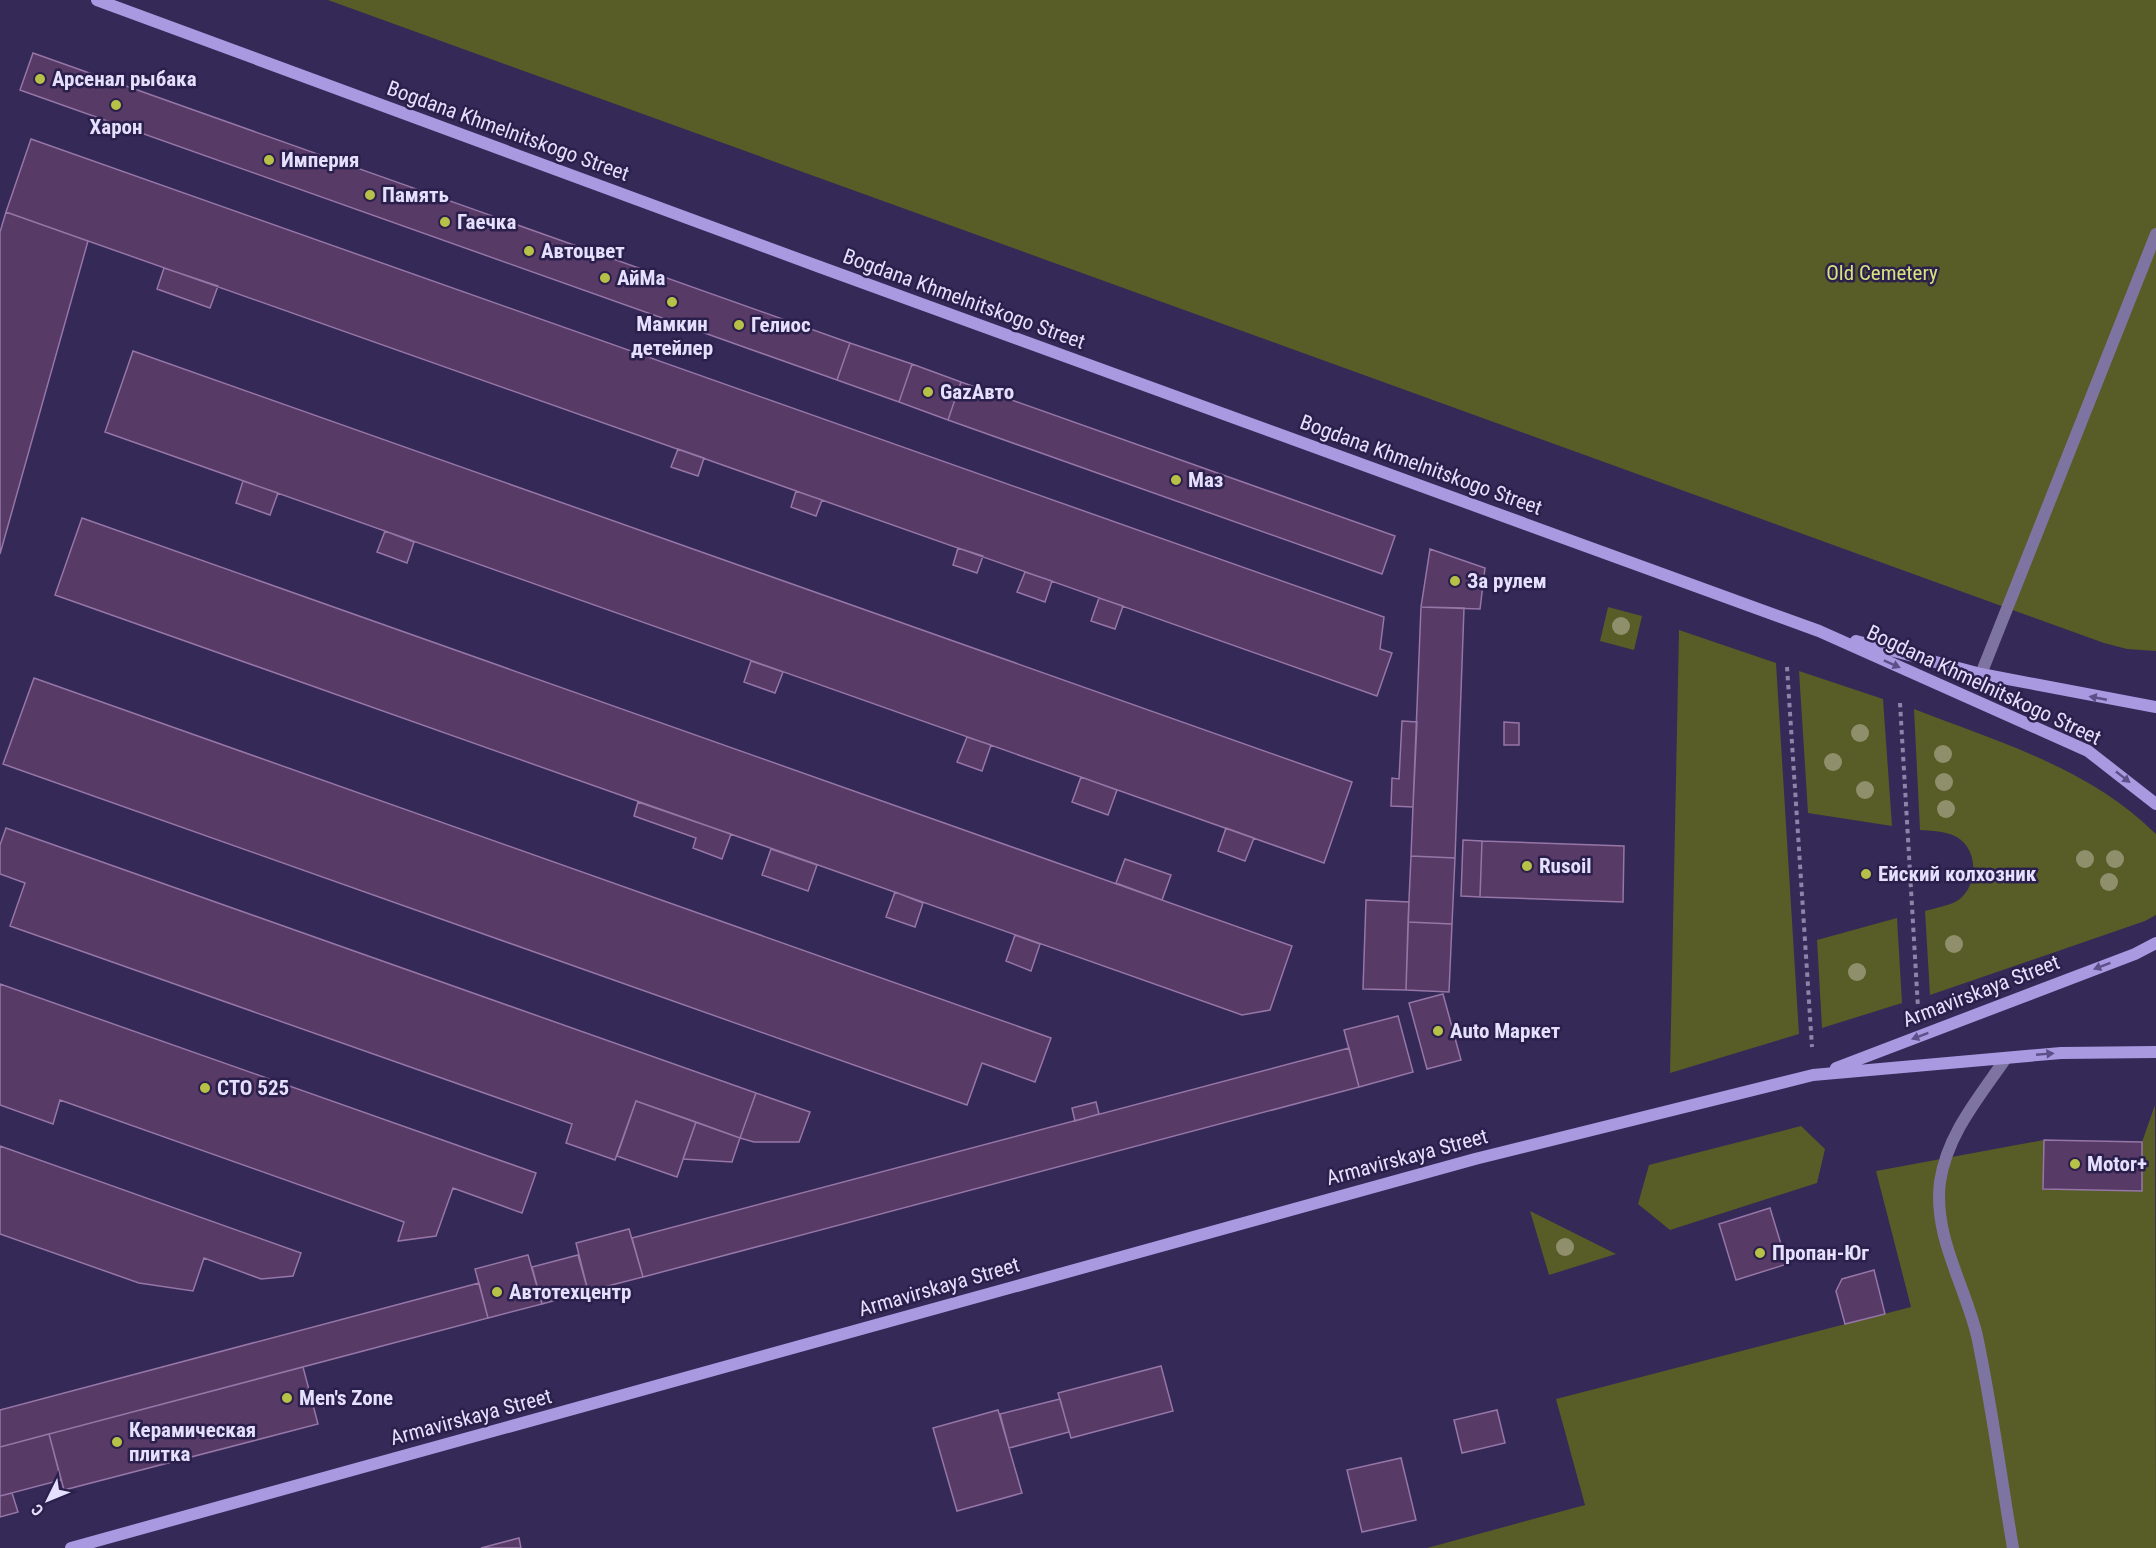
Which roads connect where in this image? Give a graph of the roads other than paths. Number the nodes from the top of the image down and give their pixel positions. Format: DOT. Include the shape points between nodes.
graph roads {
  1 [pos="97,0"];
  2 [pos="2156,234"];
  3 [pos="1819,631"];
  4 [pos="1981,674"];
  5 [pos="2156,707"];
  6 [pos="2156,804"];
  7 [pos="2156,943"];
  8 [pos="2156,1052"];
  9 [pos="2006,1058"];
  10 [pos="1817,1074"];
  11 [pos="71,1548"];
  12 [pos="2013,1548"];
  1 -- 3 [label="main road, Bogdana Khmelnitskogo Street"];
  2 -- 4 [label="lane"];
  3 -- 4 [label="main road, Bogdana Khmelnitskogo Street"];
  3 -- 6 [label="main road, Bogdana Khmelnitskogo Street, one-way" via="2088,752"];
  5 -- 4 [label="main road, Bogdana Khmelnitskogo Street, one-way"];
  7 -- 10 [label="main road, Armavirskaya Street, one-way"];
  9 -- 8 [label="main road, Armavirskaya Street, one-way"];
  9 -- 10 [label="main road, Armavirskaya Street"];
  9 -- 12 [label="lane" via="1958,1130 1946,1155 1940,1184 1952,1267 1977,1336"];
  10 -- 11 [label="main road, Armavirskaya Street" via="1475,1159"];
}
